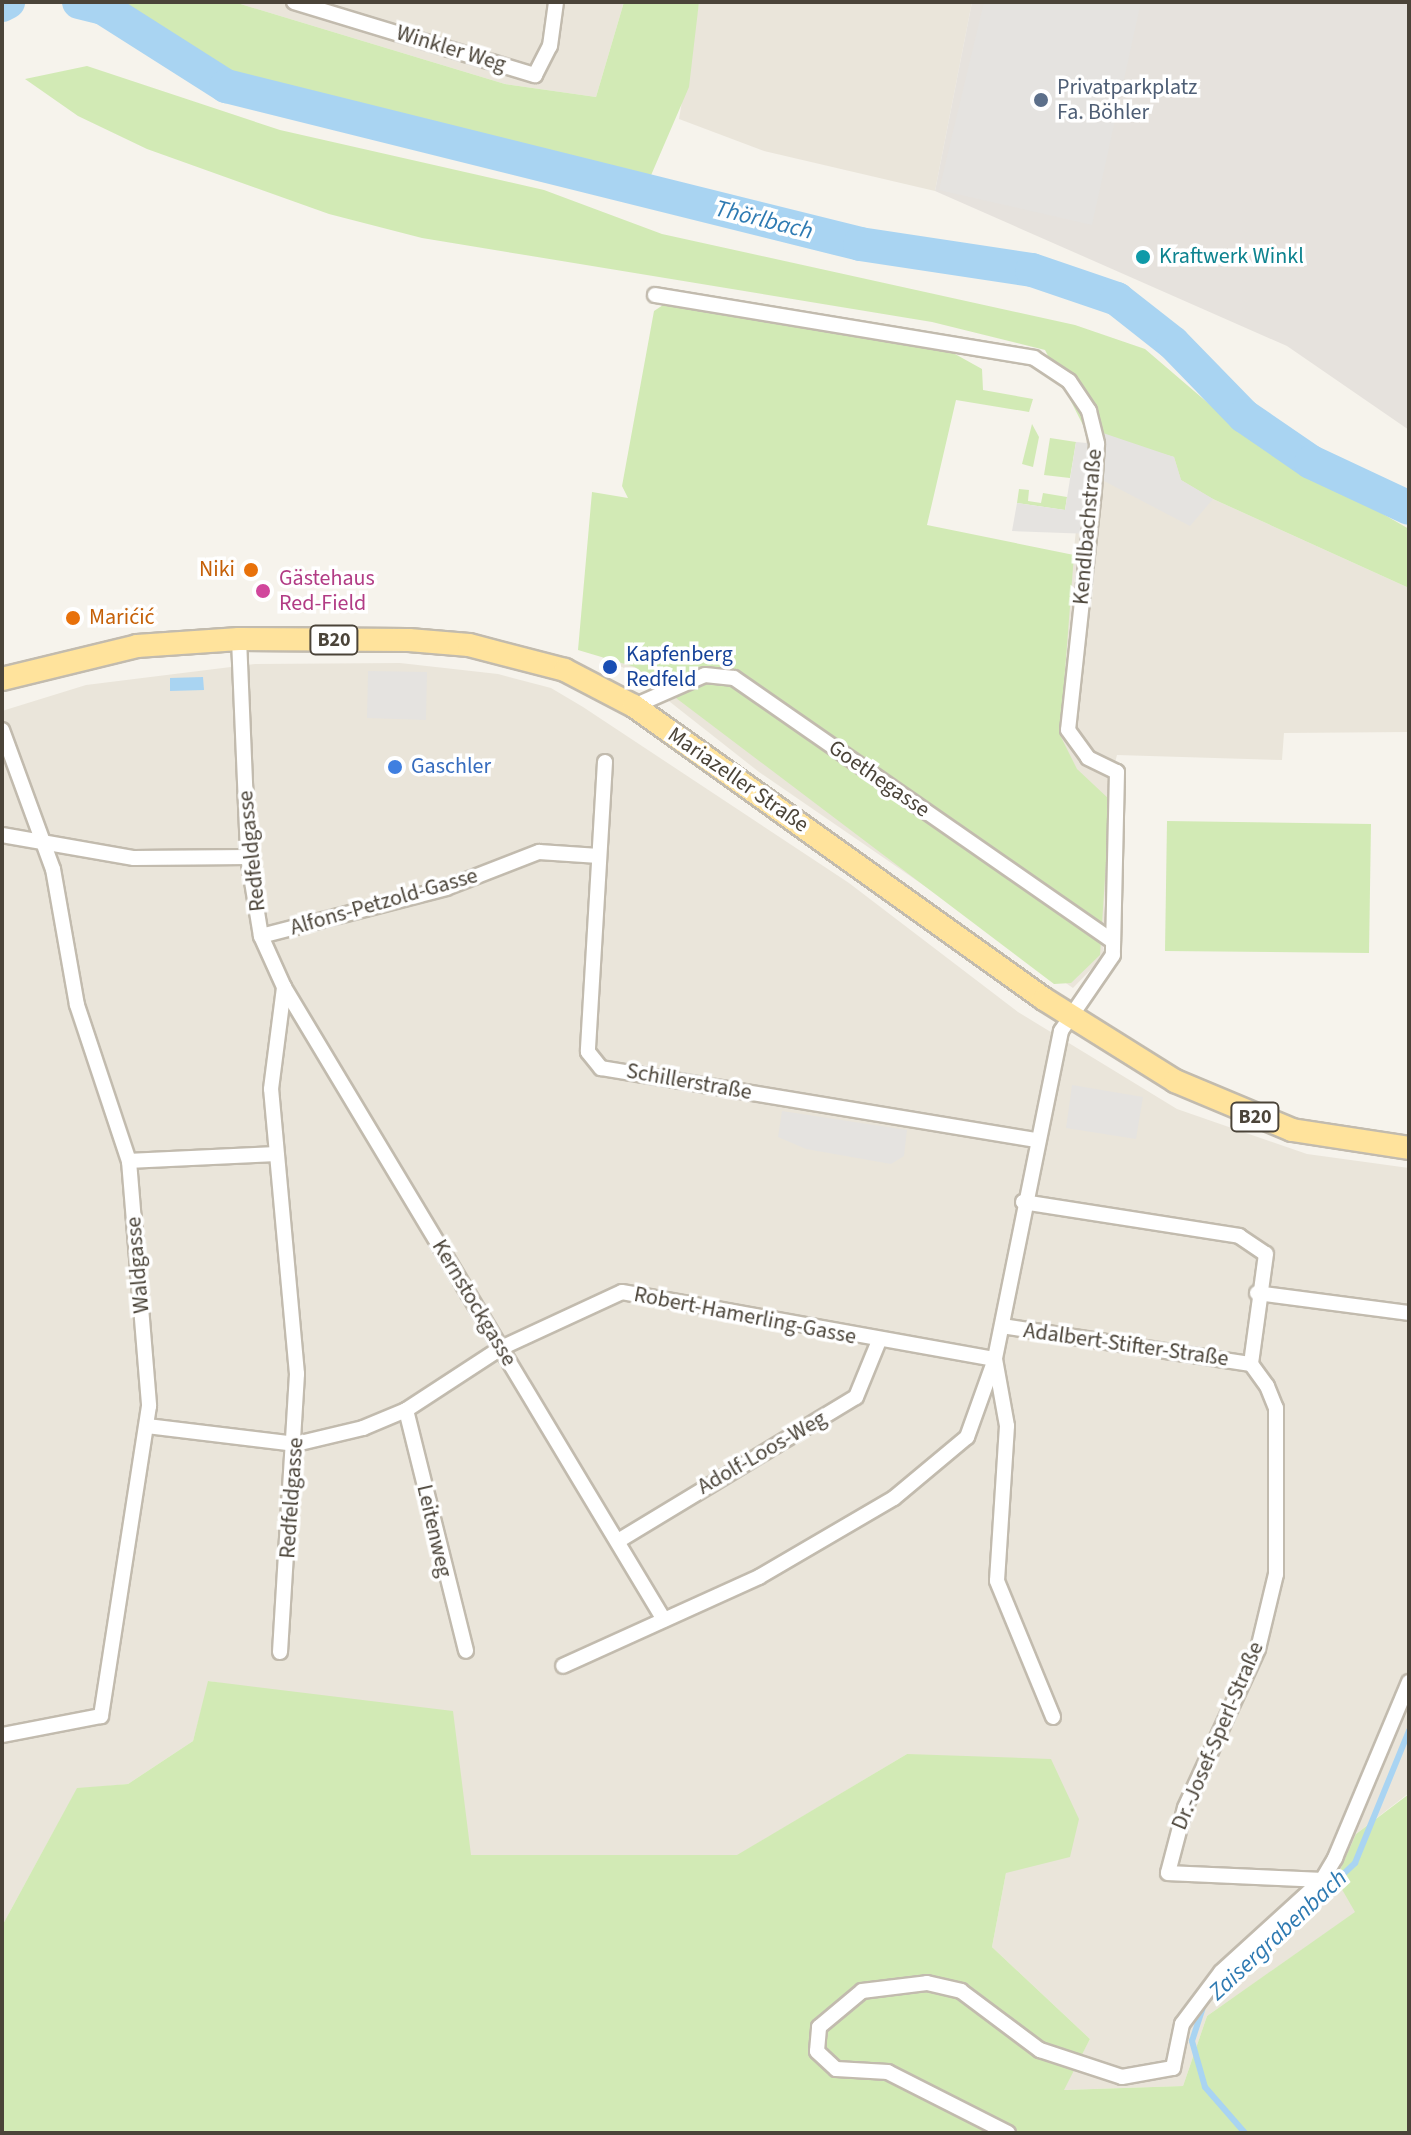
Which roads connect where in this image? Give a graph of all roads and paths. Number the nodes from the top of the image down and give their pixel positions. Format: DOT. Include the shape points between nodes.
graph roads {
  1 [pos="294,2"];
  2 [pos="556,2"];
  3 [pos="655,295"];
  4 [pos="239,639"];
  5 [pos="2,679"];
  6 [pos="634,706"];
  7 [pos="2,730"];
  8 [pos="605,762"];
  9 [pos="2,835"];
  10 [pos="40,837"];
  11 [pos="599,856"];
  12 [pos="248,857"];
  13 [pos="261,936"];
  14 [pos="1113,941"];
  15 [pos="284,987"];
  16 [pos="1071,1018"];
  17 [pos="1037,1140"];
  18 [pos="1409,1148"];
  19 [pos="275,1154"];
  20 [pos="129,1161"];
  21 [pos="1023,1202"];
  22 [pos="1257,1293"];
  23 [pos="1409,1313"];
  24 [pos="1002,1326"];
  25 [pos="878,1343"];
  26 [pos="501,1348"];
  27 [pos="995,1359"];
  28 [pos="1251,1364"];
  29 [pos="406,1410"];
  30 [pos="147,1426"];
  31 [pos="296,1444"];
  32 [pos="1279,1494"];
  33 [pos="618,1541"];
  34 [pos="664,1620"];
  35 [pos="466,1651"];
  36 [pos="280,1652"];
  37 [pos="563,1666"];
  38 [pos="1409,1682"];
  39 [pos="1053,1717"];
  40 [pos="2,1735"];
  41 [pos="1322,1880"];
  42 [pos="1008,2133"];
  1 -- 2 [label="street, Winkler Weg" via="535,75 550,46"];
  3 -- 14 [label="street, Kendlbachstraße" via="959,342 1034,358 1069,381 1089,411 1097,444 1068,730 1088,758 1117,772"];
  4 -- 5 [label="main road, Mariazeller Straße / B20" via="137,646"];
  4 -- 6 [label="main road, Mariazeller Straße / B20" via="469,645 565,670"];
  4 -- 12 [label="street, Redfeldgasse"];
  6 -- 14 [label="street, Goethegasse" via="705,675 734,678"];
  6 -- 16 [label="main road, Mariazeller Straße / B20"];
  7 -- 10 [label="street, Waldgasse"];
  8 -- 11 [label="street, Schillerstraße"];
  9 -- 10 [label="street"];
  10 -- 12 [label="street" via="134,858"];
  10 -- 20 [label="street, Waldgasse" via="53,869 77,1005"];
  11 -- 13 [label="street, Alfons-Petzold-Gasse" via="539,852 446,888"];
  11 -- 17 [label="street, Schillerstraße" via="588,1052 601,1068"];
  12 -- 13 [label="street, Redfeldgasse"];
  13 -- 15 [label="street, Redfeldgasse"];
  14 -- 16 [label="street, Kendlbachstraße" via="1110,965"];
  15 -- 19 [label="street, Redfeldgasse" via="271,1089"];
  15 -- 26 [label="street, Kernstockgasse"];
  16 -- 17 [label="street, Adalbert-Stifter-Straße" via="1061,1031"];
  16 -- 18 [label="main road, Mariazeller Straße / B20" via="1239,1112 1325,1138"];
  17 -- 21 [label="street, Adalbert-Stifter-Straße"];
  19 -- 20 [label="street"];
  19 -- 31 [label="street, Redfeldgasse" via="297,1374"];
  20 -- 30 [label="street, Waldgasse"];
  21 -- 22 [label="street, Adalbert-Stifter-Straße" via="1239,1236 1266,1254"];
  21 -- 24 [label="street, Adalbert-Stifter-Straße"];
  22 -- 23 [label="street"];
  22 -- 28 [label="street, Adalbert-Stifter-Straße"];
  24 -- 27 [label="street, Adalbert-Stifter-Straße"];
  24 -- 28 [label="street, Adalbert-Stifter-Straße"];
  25 -- 26 [label="street, Robert-Hamerling-Gasse" via="622,1292"];
  25 -- 27 [label="street, Robert-Hamerling-Gasse"];
  25 -- 33 [label="street, Adolf-Loos-Weg" via="856,1397"];
  26 -- 29 [label="street, Robert-Hamerling-Gasse"];
  26 -- 33 [label="street, Kernstockgasse"];
  27 -- 34 [label="street" via="967,1437 894,1498 759,1577"];
  27 -- 39 [label="street, Adalbert-Stifter-Straße" via="1007,1426 997,1581"];
  28 -- 32 [label="street, Adalbert-Stifter-Straße" via="1276,1408"];
  29 -- 31 [label="street, Robert-Hamerling-Gasse"];
  29 -- 35 [label="street, Leitenweg"];
  30 -- 31 [label="street, Robert-Hamerling-Gasse"];
  30 -- 40 [label="street, Waldgasse" via="101,1716"];
  31 -- 36 [label="street, Redfeldgasse"];
  32 -- 41 [label="street, Dr.-Josef-Sperl-Straße" via="1276,1574 1258,1649 1185,1808 1168,1873"];
  33 -- 34 [label="street, Kernstockgasse"];
  34 -- 37 [label="street"];
  38 -- 41 [label="street"];
  41 -- 42 [label="street" via="1221,1972 1182,2024 1173,2068 1122,2077 1040,2050 961,1991 927,1983 862,1991 819,2027 817,2051 836,2069 888,2072"];
}
